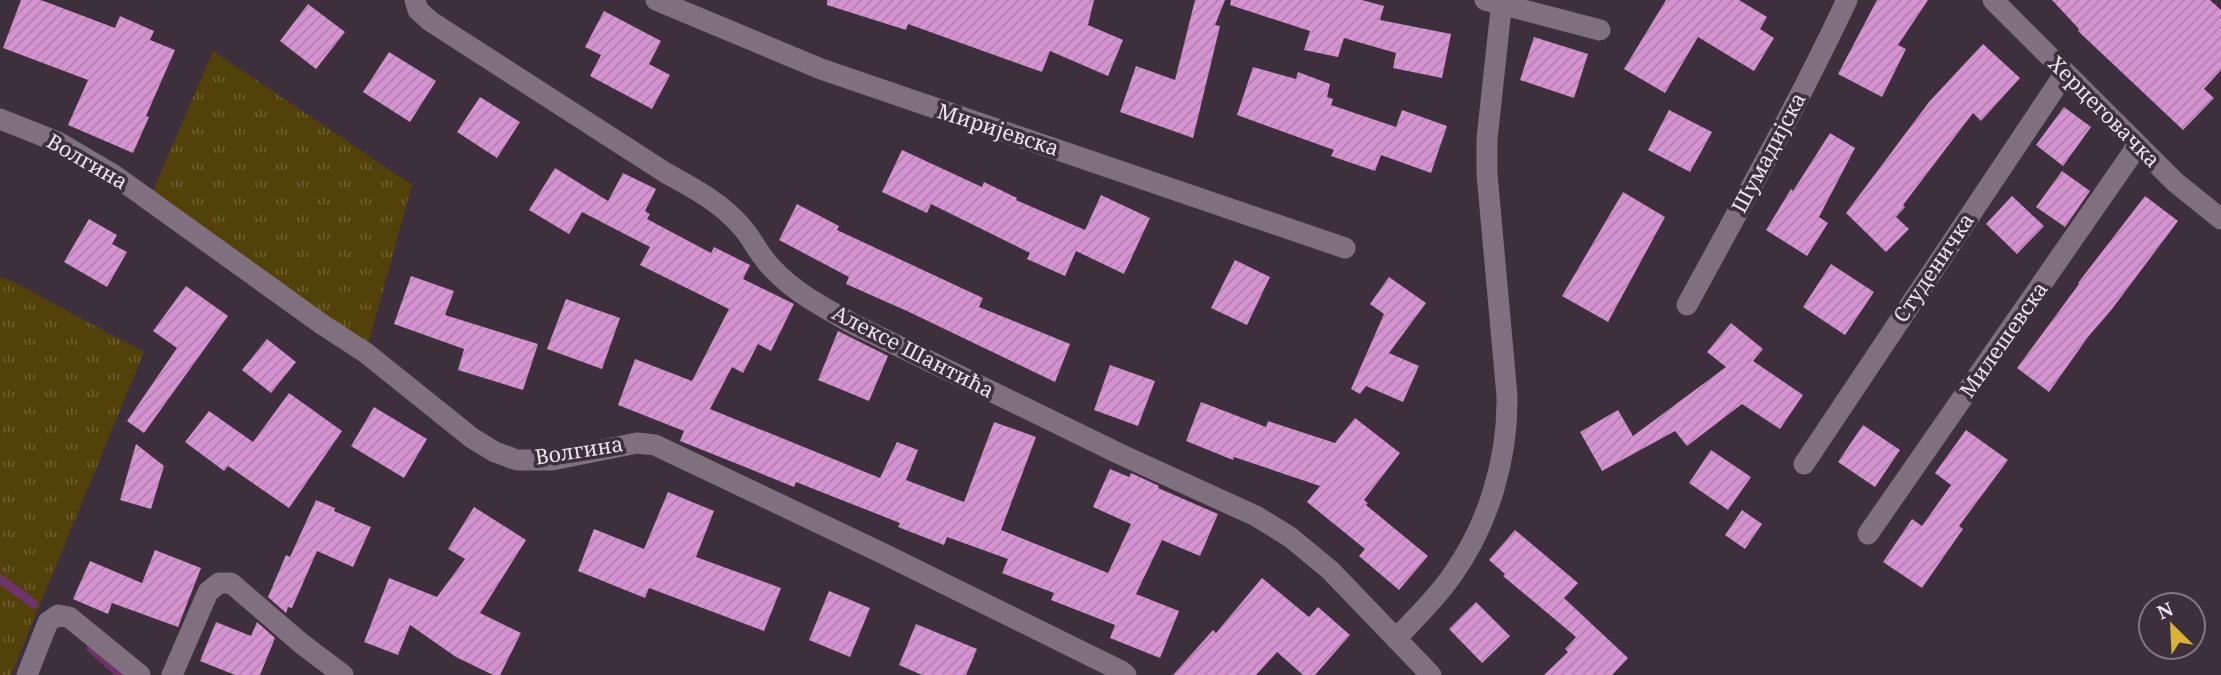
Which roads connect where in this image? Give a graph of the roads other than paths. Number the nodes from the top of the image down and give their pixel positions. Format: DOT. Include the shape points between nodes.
graph roads {
  1 [pos="415,0"];
  2 [pos="656,0"];
  3 [pos="1847,0"];
  4 [pos="1993,0"];
  5 [pos="1496,1"];
  6 [pos="1600,30"];
  7 [pos="2065,73"];
  8 [pos="0,119"];
  9 [pos="2138,145"];
  10 [pos="2221,219"];
  11 [pos="1345,248"];
  12 [pos="1687,305"];
  13 [pos="1804,464"];
  14 [pos="1868,534"];
  15 [pos="1396,639"];
  16 [pos="27,675"];
  17 [pos="141,675"];
  18 [pos="172,675"];
  19 [pos="343,675"];
  20 [pos="1125,675"];
  21 [pos="1431,675"];
  1 -- 15 [label="street, Алексе Шантића" via="430,21 706,195 743,228 771,268 819,304 1256,516 1321,562"];
  2 -- 11 [label="street, Миријевска" via="821,69"];
  3 -- 12 [label="street, Шумадијска"];
  4 -- 7 [label="street, Херцеговачка"];
  5 -- 6 [label="street"];
  5 -- 15 [label="street" via="1487,174 1507,396 1505,447 1489,502 1453,575"];
  7 -- 9 [label="street, Херцеговачка"];
  7 -- 13 [label="street, Студеничка"];
  8 -- 20 [label="street, Волгина" via="58,142 114,175 366,353 495,452 517,460 552,460 637,443 655,445"];
  9 -- 10 [label="street, Херцеговачка" via="2175,183"];
  9 -- 14 [label="street, Милешевска"];
  15 -- 21 [label="street, Алексе Шантића"];
  16 -- 17 [label="street" via="48,622 58,615 69,617"];
  18 -- 19 [label="street" via="208,592 219,583 231,583"];
}
